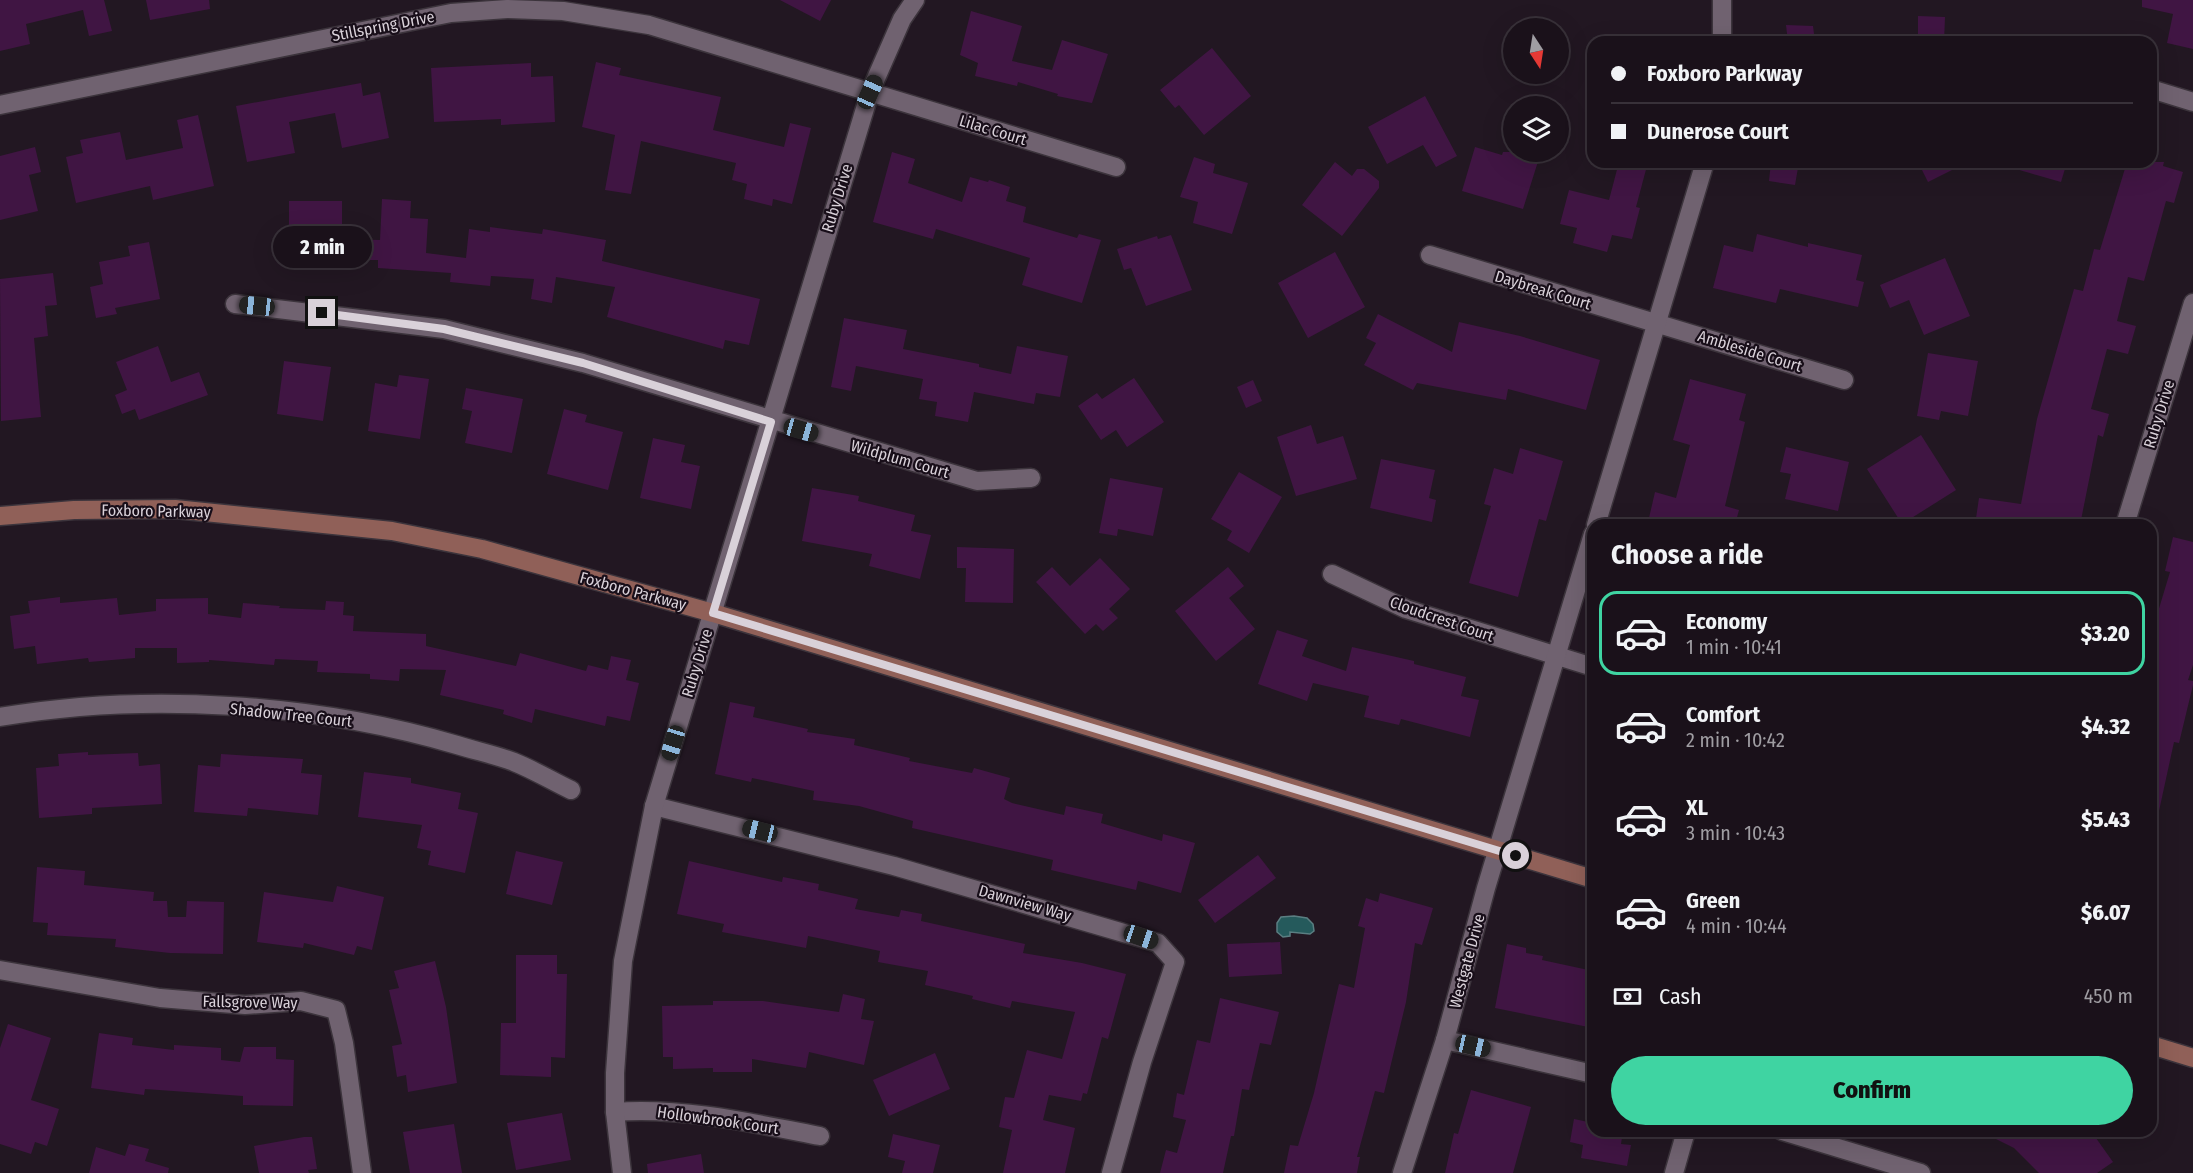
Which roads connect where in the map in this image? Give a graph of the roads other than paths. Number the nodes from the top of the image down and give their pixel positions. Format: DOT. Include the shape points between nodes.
graph roads {
  1 [pos="915,0"];
  2 [pos="1722,0"];
  3 [pos="1722,36"];
  4 [pos="2157,91"];
  5 [pos="870,92"];
  6 [pos="2193,102"];
  7 [pos="0,105"];
  8 [pos="1116,167"];
  9 [pos="1703,168"];
  10 [pos="1430,255"];
  11 [pos="2193,303"];
  12 [pos="235,304"];
  13 [pos="1656,323"];
  14 [pos="1844,380"];
  15 [pos="771,422"];
  16 [pos="1031,478"];
  17 [pos="0,516"];
  18 [pos="1598,519"];
  19 [pos="2127,519"];
  20 [pos="1587,554"];
  21 [pos="1332,574"];
  22 [pos="713,613"];
  23 [pos="1556,656"];
  24 [pos="1587,665"];
  25 [pos="0,717"];
  26 [pos="571,790"];
  27 [pos="654,806"];
  28 [pos="1497,850"];
  29 [pos="1587,877"];
  30 [pos="0,970"];
  31 [pos="1445,1040"];
  32 [pos="2157,1048"];
  33 [pos="2193,1058"];
  34 [pos="1587,1073"];
  35 [pos="615,1113"];
  36 [pos="820,1136"];
  37 [pos="1684,1137"];
  38 [pos="1802,1137"];
  39 [pos="362,1173"];
  40 [pos="622,1173"];
  41 [pos="1111,1173"];
  42 [pos="1402,1173"];
  43 [pos="1674,1173"];
  44 [pos="1921,1173"];
  1 -- 5 [label="street, Ruby Drive" via="902,19"];
  2 -- 3 [label="street"];
  4 -- 6 [label="street"];
  5 -- 7 [label="street, Stillspring Drive" via="649,25 563,12 507,9 428,17"];
  5 -- 8 [label="street, Lilac Court"];
  5 -- 15 [label="street, Ruby Drive"];
  9 -- 13 [label="street"];
  10 -- 13 [label="street, Daybreak Court"];
  11 -- 19 [label="street, Ruby Drive"];
  12 -- 15 [label="street, Wildplum Court" via="444,329 583,363"];
  13 -- 14 [label="street, Ambleside Court"];
  13 -- 18 [label="street"];
  15 -- 16 [label="street, Wildplum Court" via="977,481"];
  15 -- 22 [label="street, Ruby Drive"];
  17 -- 22 [label="main road, Foxboro Parkway" via="74,510 175,509 392,531 482,549"];
  20 -- 23 [label="street, Westgate Drive"];
  21 -- 23 [label="street, Cloudcrest Court" via="1406,609"];
  22 -- 27 [label="street, Ruby Drive"];
  22 -- 28 [label="main road, Foxboro Parkway"];
  23 -- 24 [label="street"];
  23 -- 28 [label="street, Westgate Drive"];
  25 -- 26 [label="street, Shadow Tree Court" via="122,705 288,712 426,736 513,762"];
  27 -- 35 [label="street, Ruby Drive" via="623,961"];
  27 -- 41 [label="street, Dawnview Way" via="894,866 1158,943 1174,962"];
  28 -- 29 [label="main road, Foxboro Parkway"];
  28 -- 31 [label="street, Westgate Drive"];
  30 -- 39 [label="street, Fallsgrove Way" via="160,998 245,1005 301,1001 336,1010"];
  31 -- 34 [label="street"];
  31 -- 42 [label="street, Westgate Drive"];
  32 -- 33 [label="main road"];
  35 -- 36 [label="street, Hollowbrook Court" via="654,1110"];
  35 -- 40 [label="street, Ruby Drive"];
  37 -- 43 [label="street"];
  38 -- 44 [label="street"];
}
